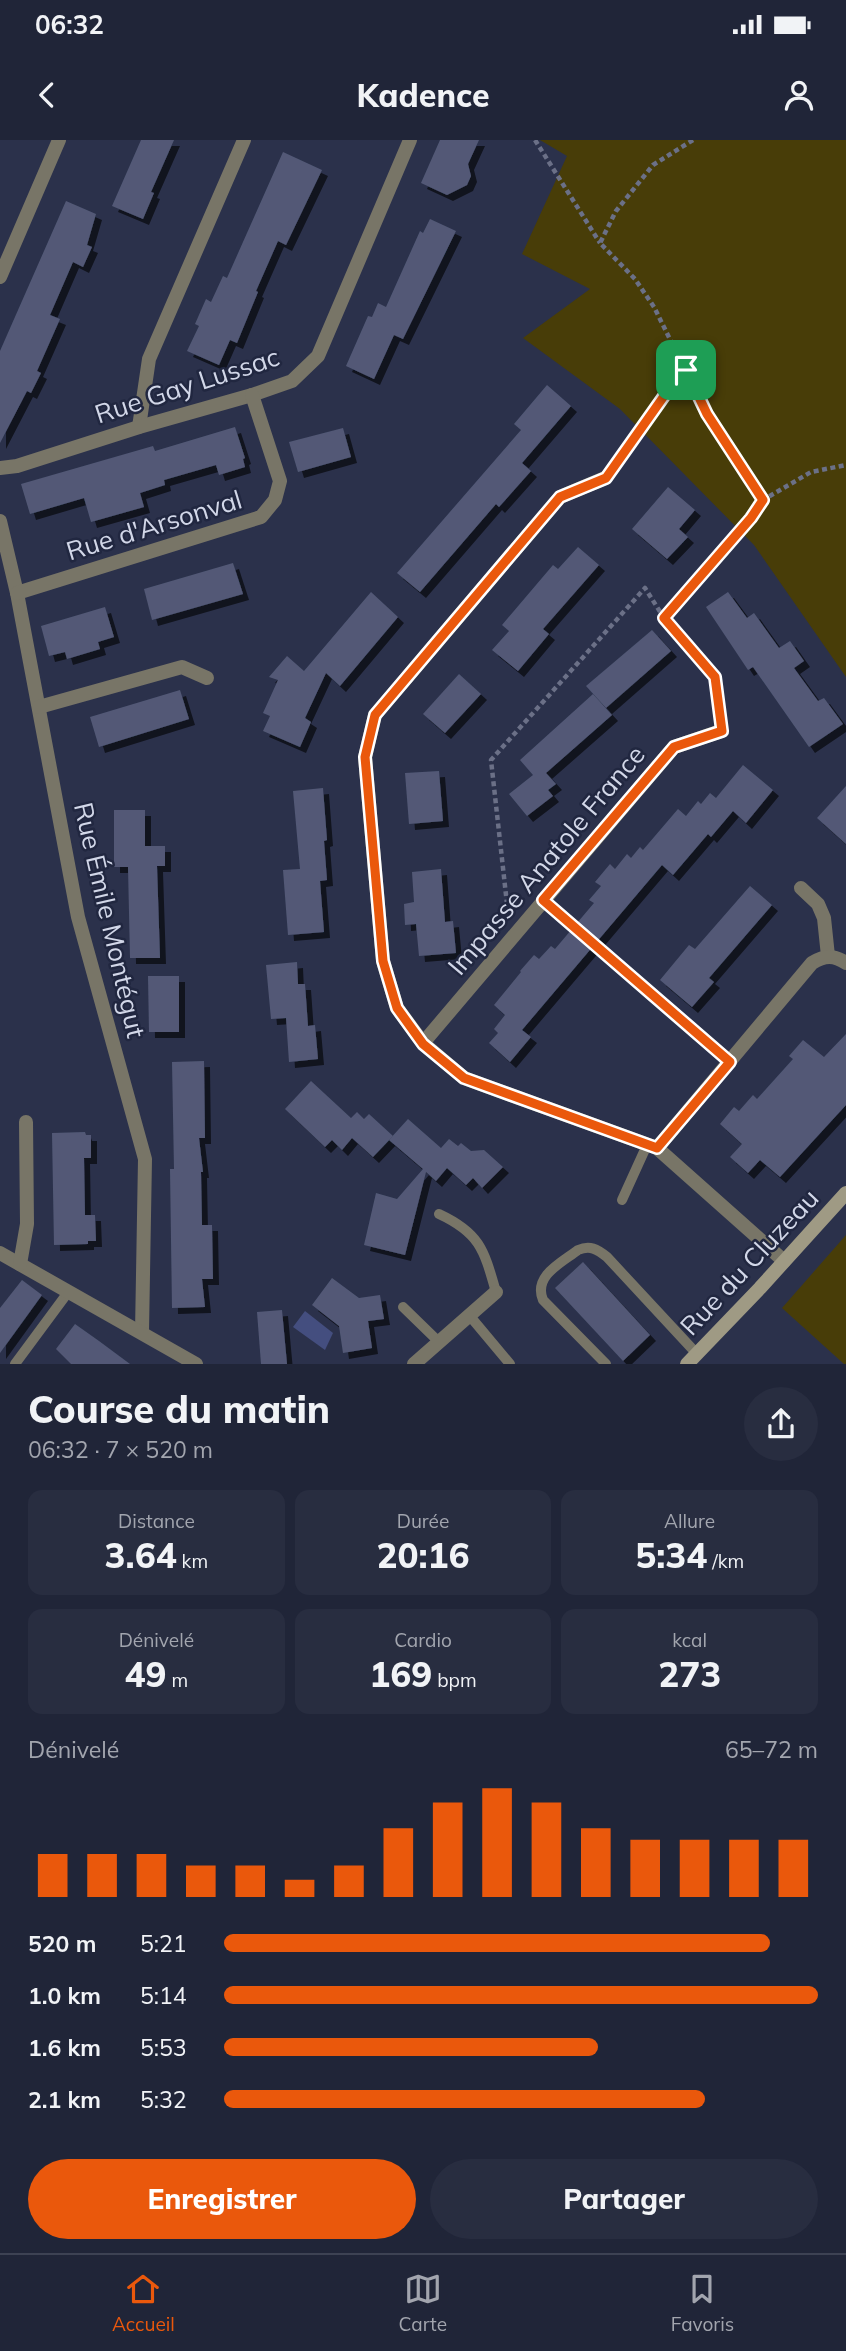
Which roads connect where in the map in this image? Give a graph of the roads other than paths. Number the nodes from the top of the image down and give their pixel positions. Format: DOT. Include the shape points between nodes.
graph roads {
  1 [pos="59,140"];
  2 [pos="244,140"];
  3 [pos="410,140"];
  4 [pos="0,276"];
  5 [pos="252,395"];
  6 [pos="139,427"];
  7 [pos="0,468"];
  8 [pos="606,478"];
  9 [pos="0,521"];
  10 [pos="16,593"];
  11 [pos="207,678"];
  12 [pos="39,707"];
  13 [pos="722,731"];
  14 [pos="801,888"];
  15 [pos="828,956"];
  16 [pos="846,963"];
  17 [pos="423,1044"];
  18 [pos="26,1122"];
  19 [pos="652,1146"];
  20 [pos="846,1193"];
  21 [pos="622,1200"];
  22 [pos="439,1214"];
  23 [pos="1,1255"];
  24 [pos="784,1261"];
  25 [pos="20,1264"];
  26 [pos="69,1291"];
  27 [pos="496,1292"];
  28 [pos="402,1307"];
  29 [pos="469,1315"];
  30 [pos="142,1332"];
  31 [pos="439,1342"];
  32 [pos="172,1358"];
  33 [pos="692,1359"];
  34 [pos="15,1364"];
  35 [pos="196,1364"];
  36 [pos="414,1364"];
  37 [pos="510,1364"];
  38 [pos="606,1364"];
  1 -- 4 [label="street"];
  2 -- 6 [label="street" via="149,359"];
  3 -- 5 [label="street, Rue Gay Lussac" via="318,356 292,381"];
  5 -- 6 [label="street, Rue Gay Lussac"];
  5 -- 10 [label="street, Rue d'Arsonval" via="280,481 275,500 261,517"];
  6 -- 7 [label="street, Rue Gay Lussac"];
  8 -- 17 [label="street" via="560,497 375,715 365,757 383,961 397,1008"];
  9 -- 10 [label="street, Rue Émile Montégut"];
  10 -- 12 [label="street, Rue Émile Montégut"];
  11 -- 12 [label="street" via="182,667"];
  12 -- 30 [label="street, Rue Émile Montégut" via="78,917 145,1160"];
  13 -- 17 [label="street, Impasse Anatole France" via="674,747"];
  14 -- 15 [label="street" via="818,904 824,918"];
  15 -- 16 [label="street"];
  15 -- 19 [label="street" via="812,963"];
  17 -- 19 [label="street" via="464,1078"];
  18 -- 25 [label="street" via="27,1224"];
  19 -- 21 [label="lane"];
  19 -- 24 [label="street"];
  20 -- 24 [label="main road, Rue du Cluzeau"];
  22 -- 27 [label="lane" via="473,1235"];
  23 -- 25 [label="street"];
  24 -- 33 [label="main road, Rue du Cluzeau"];
  25 -- 26 [label="street"];
  26 -- 30 [label="street"];
  26 -- 34 [label="lane"];
  27 -- 29 [label="street"];
  28 -- 31 [label="lane"];
  29 -- 31 [label="street"];
  29 -- 37 [label="lane"];
  30 -- 32 [label="street"];
  31 -- 36 [label="street"];
  32 -- 35 [label="street"];
  33 -- 38 [label="lane" via="607,1257 597,1249 584,1248 545,1276 539,1291"];
}
